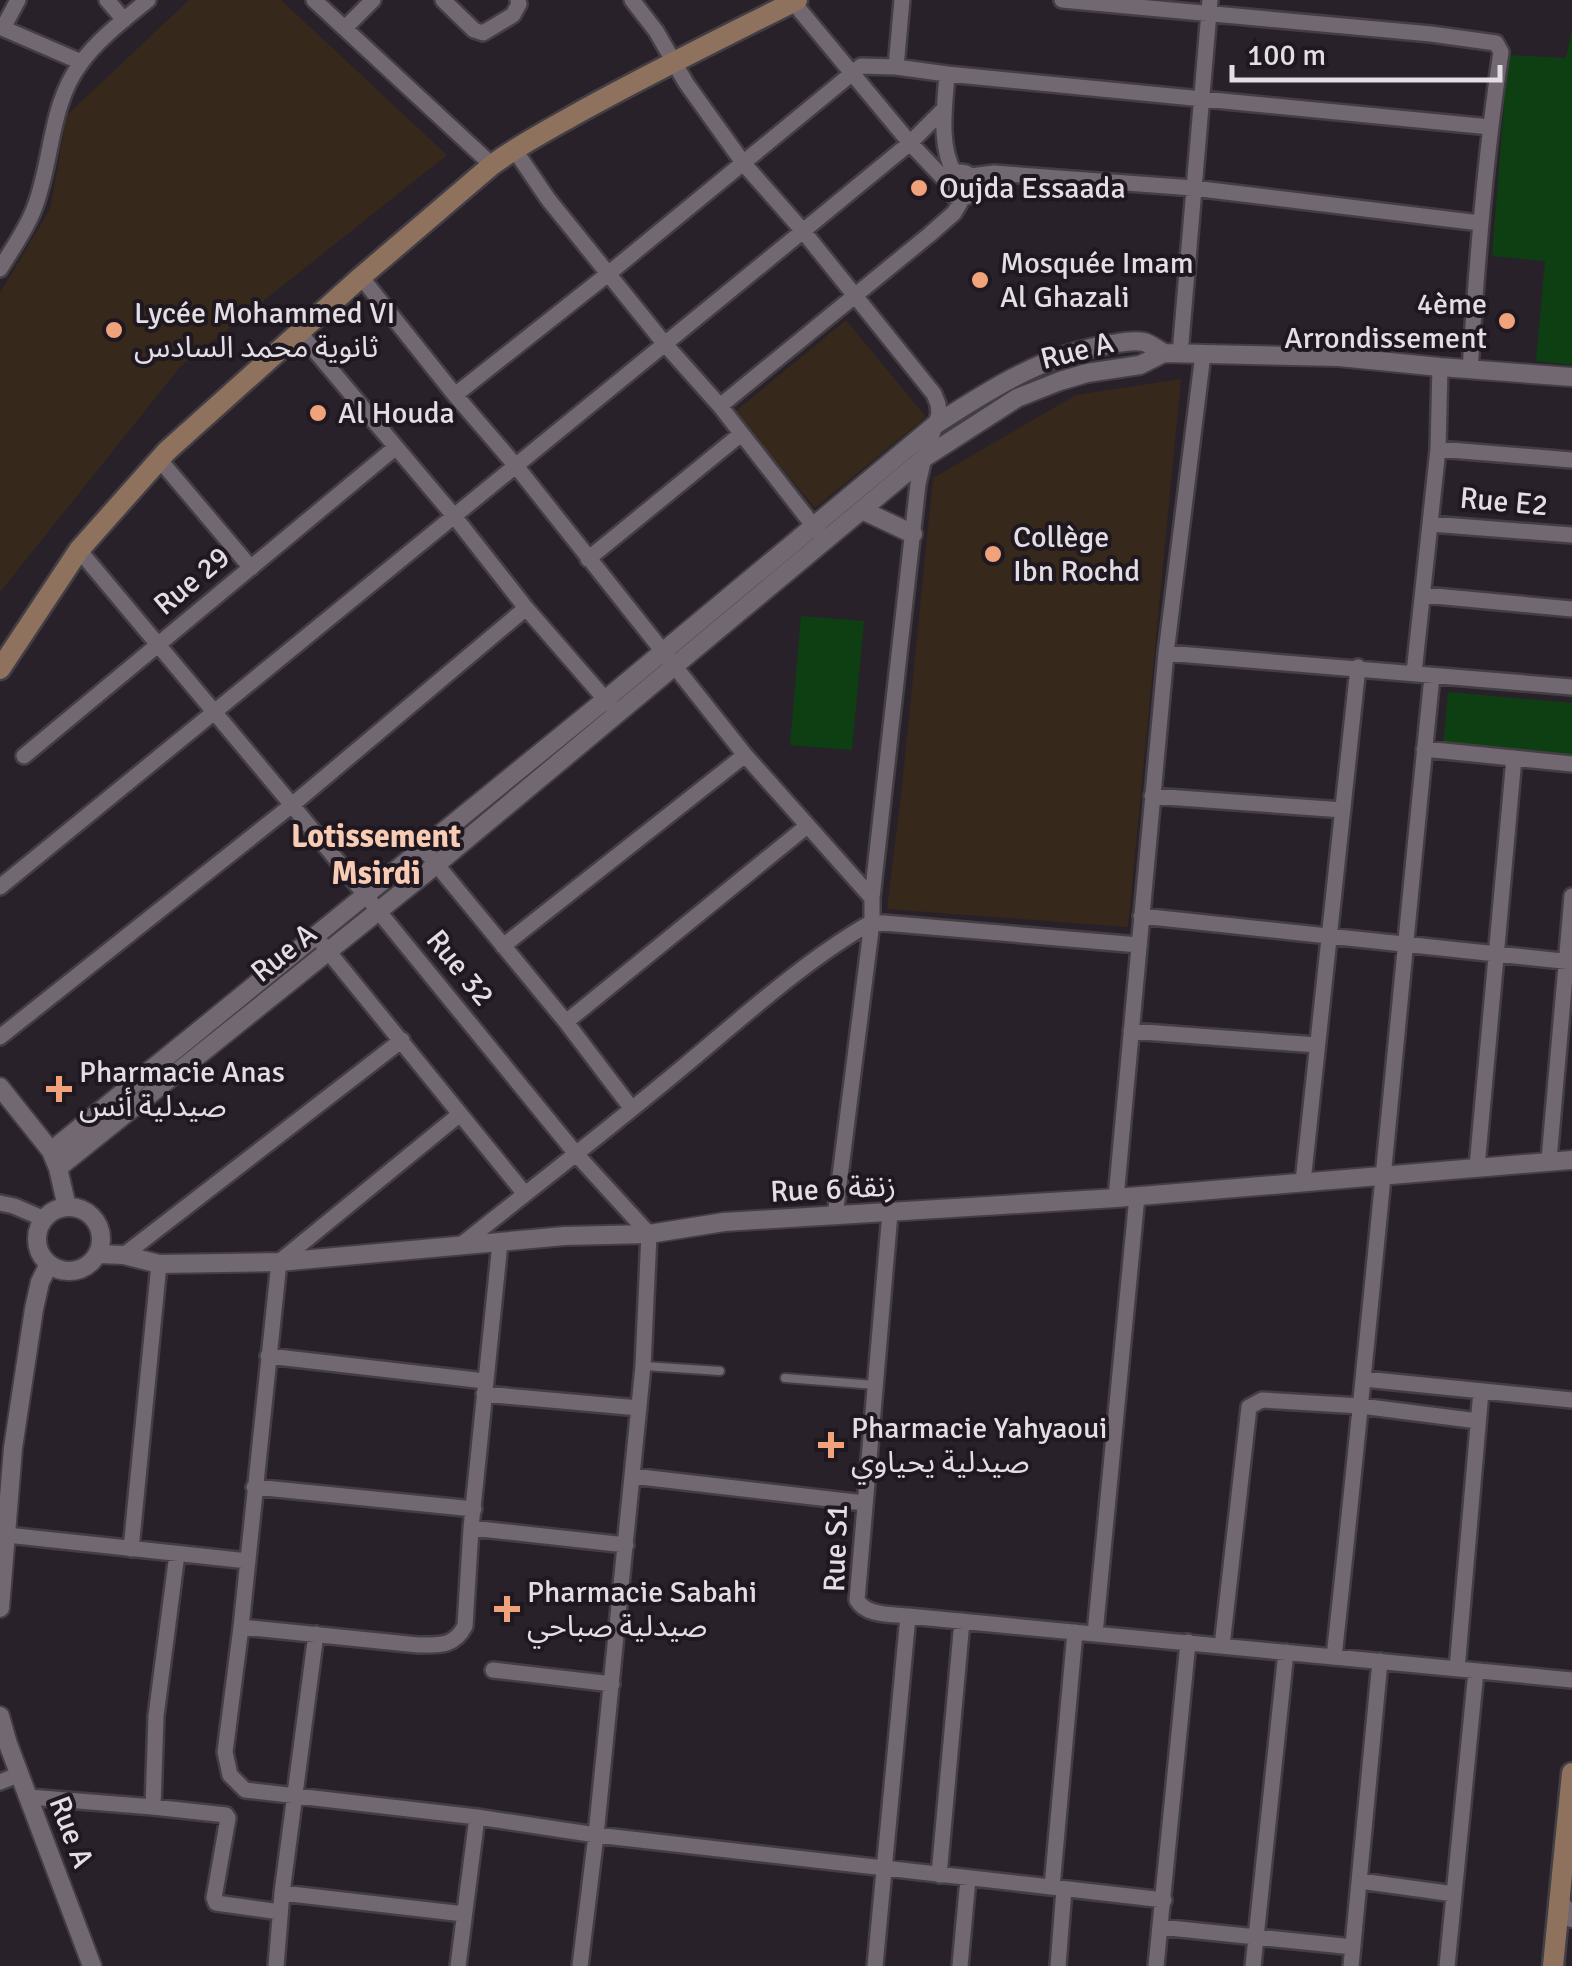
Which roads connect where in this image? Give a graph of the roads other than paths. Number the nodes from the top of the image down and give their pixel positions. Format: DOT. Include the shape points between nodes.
graph roads {
  1 [pos="18,0"];
  2 [pos="107,0"];
  3 [pos="148,0"];
  4 [pos="314,0"];
  5 [pos="372,0"];
  6 [pos="443,0"];
  7 [pos="518,0"];
  8 [pos="632,0"];
  9 [pos="902,0"];
  10 [pos="1062,0"];
  11 [pos="795,1"];
  12 [pos="1209,7"];
  13 [pos="124,20"];
  14 [pos="2,27"];
  15 [pos="346,27"];
  16 [pos="674,60"];
  17 [pos="81,62"];
  18 [pos="896,66"];
  19 [pos="851,74"];
  20 [pos="946,74"];
  21 [pos="1200,97"];
  22 [pos="944,109"];
  23 [pos="1490,127"];
  24 [pos="910,143"];
  25 [pos="514,149"];
  26 [pos="744,164"];
  27 [pos="492,165"];
  28 [pos="958,178"];
  29 [pos="1193,188"];
  30 [pos="963,198"];
  31 [pos="1480,223"];
  32 [pos="803,231"];
  33 [pos="0,268"];
  34 [pos="608,274"];
  35 [pos="361,277"];
  36 [pos="854,295"];
  37 [pos="300,333"];
  38 [pos="664,343"];
  39 [pos="1172,354"];
  40 [pos="1203,354"];
  41 [pos="1440,367"];
  42 [pos="1470,370"];
  43 [pos="1572,377"];
  44 [pos="455,394"];
  45 [pos="720,406"];
  46 [pos="935,425"];
  47 [pos="741,434"];
  48 [pos="396,448"];
  49 [pos="1438,449"];
  50 [pos="924,458"];
  51 [pos="160,459"];
  52 [pos="1572,460"];
  53 [pos="516,466"];
  54 [pos="862,510"];
  55 [pos="454,516"];
  56 [pos="1431,524"];
  57 [pos="819,533"];
  58 [pos="913,534"];
  59 [pos="1572,536"];
  60 [pos="79,550"];
  61 [pos="588,559"];
  62 [pos="251,568"];
  63 [pos="1424,594"];
  64 [pos="526,608"];
  65 [pos="1572,609"];
  66 [pos="157,646"];
  67 [pos="1166,653"];
  68 [pos="3,657"];
  69 [pos="669,658"];
  70 [pos="1358,668"];
  71 [pos="1414,674"];
  72 [pos="1432,676"];
  73 [pos="1572,686"];
  74 [pos="605,700"];
  75 [pos="214,712"];
  76 [pos="618,714"];
  77 [pos="1424,749"];
  78 [pos="745,755"];
  79 [pos="24,756"];
  80 [pos="1514,758"];
  81 [pos="1572,764"];
  82 [pos="1152,796"];
  83 [pos="292,804"];
  84 [pos="1344,810"];
  85 [pos="806,826"];
  86 [pos="423,848"];
  87 [pos="438,864"];
  88 [pos="0,887"];
  89 [pos="1572,896"];
  90 [pos="872,898"];
  91 [pos="371,903"];
  92 [pos="1142,916"];
  93 [pos="872,922"];
  94 [pos="316,936"];
  95 [pos="1329,936"];
  96 [pos="1405,944"];
  97 [pos="1139,945"];
  98 [pos="503,946"];
  99 [pos="329,952"];
  100 [pos="1497,954"];
  101 [pos="1569,962"];
  102 [pos="566,1022"];
  103 [pos="199,1031"];
  104 [pos="1131,1031"];
  105 [pos="0,1038"];
  106 [pos="402,1040"];
  107 [pos="1318,1045"];
  108 [pos="213,1046"];
  109 [pos="0,1087"];
  110 [pos="632,1109"];
  111 [pos="460,1114"];
  112 [pos="577,1154"];
  113 [pos="54,1160"];
  114 [pos="1549,1160"];
  115 [pos="1572,1160"];
  116 [pos="1476,1167"];
  117 [pos="1382,1175"];
  118 [pos="1303,1182"];
  119 [pos="525,1194"];
  120 [pos="1137,1196"];
  121 [pos="1116,1198"];
  122 [pos="0,1204"];
  123 [pos="67,1207"];
  124 [pos="890,1213"];
  125 [pos="835,1216"];
  126 [pos="44,1219"];
  127 [pos="649,1234"];
  128 [pos="500,1243"];
  129 [pos="461,1245"];
  130 [pos="98,1254"];
  131 [pos="124,1255"];
  132 [pos="279,1262"];
  133 [pos="48,1264"];
  134 [pos="160,1264"];
  135 [pos="268,1356"];
  136 [pos="644,1366"];
  137 [pos="720,1372"];
  138 [pos="784,1378"];
  139 [pos="1364,1379"];
  140 [pos="875,1385"];
  141 [pos="485,1388"];
  142 [pos="1481,1392"];
  143 [pos="1572,1400"];
  144 [pos="1362,1406"];
  145 [pos="639,1408"];
  146 [pos="1478,1421"];
  147 [pos="6,1447"];
  148 [pos="632,1476"];
  149 [pos="254,1487"];
  150 [pos="864,1504"];
  151 [pos="474,1509"];
  152 [pos="472,1528"];
  153 [pos="7,1534"];
  154 [pos="626,1544"];
  155 [pos="131,1549"];
  156 [pos="178,1554"];
  157 [pos="248,1561"];
  158 [pos="0,1608"];
  159 [pos="908,1616"];
  160 [pos="962,1622"];
  161 [pos="241,1626"];
  162 [pos="1074,1632"];
  163 [pos="316,1634"];
  164 [pos="1095,1634"];
  165 [pos="1188,1642"];
  166 [pos="1222,1646"];
  167 [pos="1286,1652"];
  168 [pos="1334,1657"];
  169 [pos="1380,1662"];
  170 [pos="1457,1669"];
  171 [pos="493,1670"];
  172 [pos="1476,1670"];
  173 [pos="1572,1680"];
  174 [pos="612,1684"];
  175 [pos="0,1716"];
  176 [pos="1572,1773"];
  177 [pos="20,1774"];
  178 [pos="0,1782"];
  179 [pos="296,1795"];
  180 [pos="29,1797"];
  181 [pos="153,1807"];
  182 [pos="476,1817"];
  183 [pos="596,1835"];
  184 [pos="884,1868"];
  185 [pos="1567,1871"];
  186 [pos="939,1875"];
  187 [pos="968,1879"];
  188 [pos="1360,1882"];
  189 [pos="1058,1888"];
  190 [pos="282,1893"];
  191 [pos="1454,1894"];
  192 [pos="1164,1900"];
  193 [pos="1566,1909"];
  194 [pos="280,1912"];
  195 [pos="464,1914"];
  196 [pos="1160,1927"];
  197 [pos="1256,1937"];
  198 [pos="1353,1947"];
  199 [pos="92,1966"];
  200 [pos="276,1966"];
  201 [pos="458,1966"];
  202 [pos="580,1966"];
  203 [pos="875,1966"];
  204 [pos="960,1966"];
  205 [pos="1058,1966"];
  206 [pos="1156,1966"];
  207 [pos="1254,1966"];
  208 [pos="1351,1966"];
  209 [pos="1446,1966"];
  210 [pos="1552,1966"];
  1 -- 14 [label="street"];
  2 -- 13 [label="street"];
  3 -- 13 [label="street"];
  4 -- 15 [label="street"];
  5 -- 15 [label="street"];
  6 -- 7 [label="street" via="483,33 513,15"];
  8 -- 16 [label="street"];
  9 -- 18 [label="street"];
  10 -- 12 [label="street"];
  11 -- 16 [label="main road"];
  11 -- 19 [label="street"];
  12 -- 21 [label="street"];
  12 -- 23 [label="street" via="1491,41 1501,52"];
  13 -- 17 [label="street"];
  14 -- 17 [label="street"];
  15 -- 27 [label="street"];
  16 -- 25 [label="main road"];
  16 -- 26 [label="street"];
  17 -- 33 [label="street" via="61,101 34,209"];
  18 -- 19 [label="street" via="861,66"];
  18 -- 20 [label="street"];
  19 -- 24 [label="street"];
  19 -- 26 [label="street"];
  20 -- 21 [label="street"];
  20 -- 22 [label="street"];
  21 -- 23 [label="street"];
  21 -- 29 [label="street"];
  22 -- 24 [label="street"];
  22 -- 28 [label="street" via="948,159"];
  23 -- 31 [label="street"];
  24 -- 28 [label="street"];
  24 -- 32 [label="street"];
  25 -- 27 [label="main road"];
  25 -- 34 [label="street"];
  26 -- 32 [label="street"];
  26 -- 34 [label="street"];
  27 -- 35 [label="main road"];
  28 -- 29 [label="street" via="994,173"];
  28 -- 30 [label="street" via="952,194"];
  28 -- 30 [label="street" via="974,186"];
  29 -- 31 [label="street"];
  29 -- 39 [label="street"];
  30 -- 36 [label="street" via="954,213"];
  31 -- 42 [label="street"];
  32 -- 36 [label="street"];
  32 -- 38 [label="street"];
  34 -- 38 [label="street"];
  34 -- 44 [label="street"];
  35 -- 37 [label="main road"];
  35 -- 44 [label="street"];
  36 -- 45 [label="street"];
  36 -- 46 [label="street" via="934,394"];
  37 -- 48 [label="street"];
  37 -- 51 [label="main road"];
  38 -- 45 [label="street"];
  38 -- 53 [label="street"];
  39 -- 40 [label="street"];
  39 -- 46 [label="street, Rue A" via="1145,342 1083,348 996,386"];
  39 -- 50 [label="street, Rue A" via="1029,392"];
  40 -- 41 [label="street"];
  40 -- 67 [label="street"];
  41 -- 42 [label="street"];
  41 -- 49 [label="street"];
  42 -- 43 [label="street"];
  44 -- 53 [label="street"];
  45 -- 47 [label="street"];
  46 -- 50 [label="street"];
  46 -- 57 [label="street, Rue A"];
  47 -- 57 [label="street"];
  47 -- 61 [label="street"];
  48 -- 55 [label="street"];
  48 -- 62 [label="street, Rue 29"];
  49 -- 52 [label="street"];
  49 -- 56 [label="street"];
  50 -- 54 [label="street, Rue A"];
  50 -- 58 [label="street"];
  51 -- 60 [label="main road"];
  51 -- 62 [label="street"];
  53 -- 55 [label="street"];
  53 -- 61 [label="street"];
  54 -- 57 [label="street, Rue A"];
  54 -- 58 [label="street"];
  55 -- 64 [label="street"];
  55 -- 75 [label="street"];
  56 -- 59 [label="street, Rue E2"];
  56 -- 63 [label="street"];
  57 -- 69 [label="street, Rue A"];
  58 -- 90 [label="street"];
  60 -- 66 [label="street, Rue 32"];
  60 -- 68 [label="main road"];
  61 -- 69 [label="street"];
  62 -- 66 [label="street, Rue 29"];
  63 -- 65 [label="street"];
  63 -- 71 [label="street"];
  64 -- 74 [label="street"];
  64 -- 83 [label="street"];
  66 -- 75 [label="street, Rue 32"];
  66 -- 79 [label="street, Rue 29"];
  67 -- 70 [label="street"];
  67 -- 82 [label="street"];
  69 -- 74 [label="street, Rue A"];
  69 -- 76 [label="street, Rue A"];
  69 -- 78 [label="street"];
  70 -- 71 [label="street"];
  70 -- 84 [label="street"];
  71 -- 72 [label="street"];
  72 -- 73 [label="street"];
  72 -- 77 [label="street"];
  74 -- 76 [label="street"];
  74 -- 86 [label="street, Rue A"];
  75 -- 83 [label="street, Rue 32"];
  75 -- 88 [label="street"];
  76 -- 87 [label="street, Rue A"];
  77 -- 80 [label="street"];
  77 -- 96 [label="street"];
  78 -- 85 [label="street"];
  78 -- 98 [label="street"];
  80 -- 81 [label="street"];
  80 -- 100 [label="street"];
  82 -- 84 [label="street"];
  82 -- 92 [label="street"];
  83 -- 91 [label="street, Rue 32"];
  83 -- 105 [label="street"];
  84 -- 95 [label="street"];
  85 -- 90 [label="street"];
  85 -- 102 [label="street"];
  86 -- 87 [label="street"];
  86 -- 91 [label="street, Rue A"];
  87 -- 91 [label="street, Rue A"];
  87 -- 98 [label="street"];
  89 -- 101 [label="street"];
  90 -- 93 [label="street"];
  91 -- 94 [label="street, Rue A"];
  91 -- 99 [label="street, Rue A"];
  91 -- 112 [label="street, Rue 32"];
  92 -- 95 [label="street"];
  92 -- 97 [label="street"];
  93 -- 97 [label="street"];
  93 -- 110 [label="street"];
  93 -- 125 [label="street"];
  94 -- 99 [label="street"];
  94 -- 103 [label="street, Rue A"];
  95 -- 96 [label="street"];
  95 -- 107 [label="street"];
  96 -- 100 [label="street"];
  96 -- 117 [label="street"];
  97 -- 104 [label="street"];
  98 -- 102 [label="street"];
  99 -- 106 [label="street"];
  99 -- 108 [label="street, Rue A"];
  100 -- 101 [label="street"];
  100 -- 116 [label="street"];
  101 -- 114 [label="street"];
  102 -- 110 [label="street"];
  103 -- 108 [label="street"];
  103 -- 113 [label="street, Rue A"];
  104 -- 107 [label="street"];
  104 -- 121 [label="street"];
  106 -- 111 [label="street"];
  106 -- 131 [label="street"];
  107 -- 118 [label="street"];
  108 -- 113 [label="street, Rue A"];
  109 -- 113 [label="street"];
  110 -- 112 [label="street"];
  111 -- 119 [label="street"];
  111 -- 132 [label="street"];
  112 -- 119 [label="street"];
  112 -- 127 [label="street, Rue 32"];
  113 -- 123 [label="street"];
  114 -- 115 [label="street, Rue 6 زنقة"];
  114 -- 116 [label="street, Rue 6 زنقة"];
  116 -- 117 [label="street, Rue 6 زنقة"];
  117 -- 118 [label="street, Rue 6 زنقة"];
  117 -- 139 [label="street"];
  118 -- 120 [label="street, Rue 6 زنقة"];
  119 -- 129 [label="street"];
  120 -- 121 [label="street, Rue 6 زنقة"];
  120 -- 164 [label="street"];
  121 -- 124 [label="street, Rue 6 زنقة"];
  122 -- 126 [label="street"];
  123 -- 126 [label="street"];
  123 -- 130 [label="street" via="96,1221"];
  124 -- 125 [label="street, Rue 6 زنقة"];
  124 -- 140 [label="street, Rue S1"];
  125 -- 127 [label="street, Rue 6 زنقة"];
  126 -- 133 [label="street" via="37,1237"];
  127 -- 128 [label="street, Rue 6 زنقة"];
  127 -- 136 [label="street"];
  128 -- 129 [label="street, Rue 6 زنقة"];
  128 -- 141 [label="street"];
  129 -- 132 [label="street, Rue 6 زنقة"];
  130 -- 131 [label="street, Rue 6 زنقة"];
  130 -- 133 [label="street" via="76,1270"];
  131 -- 134 [label="street, Rue 6 زنقة"];
  132 -- 134 [label="street, Rue 6 زنقة"];
  132 -- 135 [label="street"];
  133 -- 147 [label="street"];
  134 -- 155 [label="street"];
  135 -- 141 [label="street"];
  135 -- 149 [label="street"];
  136 -- 137 [label="lane"];
  136 -- 145 [label="street"];
  138 -- 140 [label="lane"];
  139 -- 142 [label="street"];
  139 -- 144 [label="street"];
  140 -- 150 [label="street, Rue S1"];
  141 -- 145 [label="street"];
  141 -- 151 [label="street"];
  142 -- 143 [label="street"];
  142 -- 146 [label="street"];
  144 -- 146 [label="street"];
  144 -- 166 [label="street" via="1262,1400 1248,1408"];
  144 -- 168 [label="street"];
  145 -- 148 [label="street"];
  146 -- 170 [label="street"];
  147 -- 153 [label="street"];
  148 -- 150 [label="street"];
  148 -- 154 [label="street"];
  149 -- 151 [label="street"];
  149 -- 157 [label="street"];
  150 -- 159 [label="street, Rue S1" via="857,1600 868,1611"];
  151 -- 152 [label="street"];
  152 -- 154 [label="street"];
  152 -- 163 [label="street" via="465,1626 452,1642"];
  153 -- 155 [label="street"];
  153 -- 158 [label="street"];
  154 -- 174 [label="street"];
  155 -- 156 [label="street"];
  156 -- 157 [label="street"];
  156 -- 181 [label="street" via="156,1716"];
  157 -- 161 [label="street"];
  159 -- 160 [label="street"];
  159 -- 184 [label="street"];
  160 -- 162 [label="street"];
  160 -- 186 [label="street"];
  161 -- 163 [label="street"];
  161 -- 179 [label="street" via="226,1763 245,1790"];
  162 -- 164 [label="street"];
  162 -- 189 [label="street"];
  163 -- 179 [label="street"];
  164 -- 165 [label="street"];
  165 -- 166 [label="street"];
  165 -- 192 [label="street"];
  166 -- 167 [label="street"];
  167 -- 168 [label="street"];
  167 -- 197 [label="street"];
  168 -- 169 [label="street"];
  169 -- 170 [label="street"];
  169 -- 188 [label="street"];
  170 -- 172 [label="street"];
  171 -- 174 [label="street"];
  172 -- 173 [label="street"];
  172 -- 191 [label="street"];
  174 -- 183 [label="street"];
  175 -- 177 [label="street, Rue A"];
  176 -- 185 [label="main road"];
  177 -- 178 [label="street"];
  177 -- 180 [label="street, Rue A"];
  179 -- 182 [label="street"];
  179 -- 190 [label="street"];
  180 -- 181 [label="street"];
  180 -- 199 [label="street, Rue A"];
  181 -- 194 [label="street" via="226,1815 216,1903"];
  182 -- 183 [label="street"];
  182 -- 195 [label="street"];
  183 -- 184 [label="street"];
  183 -- 202 [label="street"];
  184 -- 186 [label="street"];
  184 -- 203 [label="street"];
  185 -- 193 [label="main road"];
  186 -- 187 [label="street"];
  187 -- 189 [label="street"];
  187 -- 204 [label="street"];
  188 -- 191 [label="street"];
  188 -- 198 [label="street"];
  189 -- 192 [label="street"];
  189 -- 205 [label="street"];
  190 -- 194 [label="street"];
  190 -- 195 [label="street"];
  191 -- 209 [label="street"];
  192 -- 196 [label="street"];
  193 -- 210 [label="main road"];
  194 -- 200 [label="street"];
  195 -- 201 [label="street"];
  196 -- 197 [label="street"];
  196 -- 206 [label="street"];
  197 -- 198 [label="street"];
  197 -- 207 [label="street"];
  198 -- 208 [label="street"];
}
